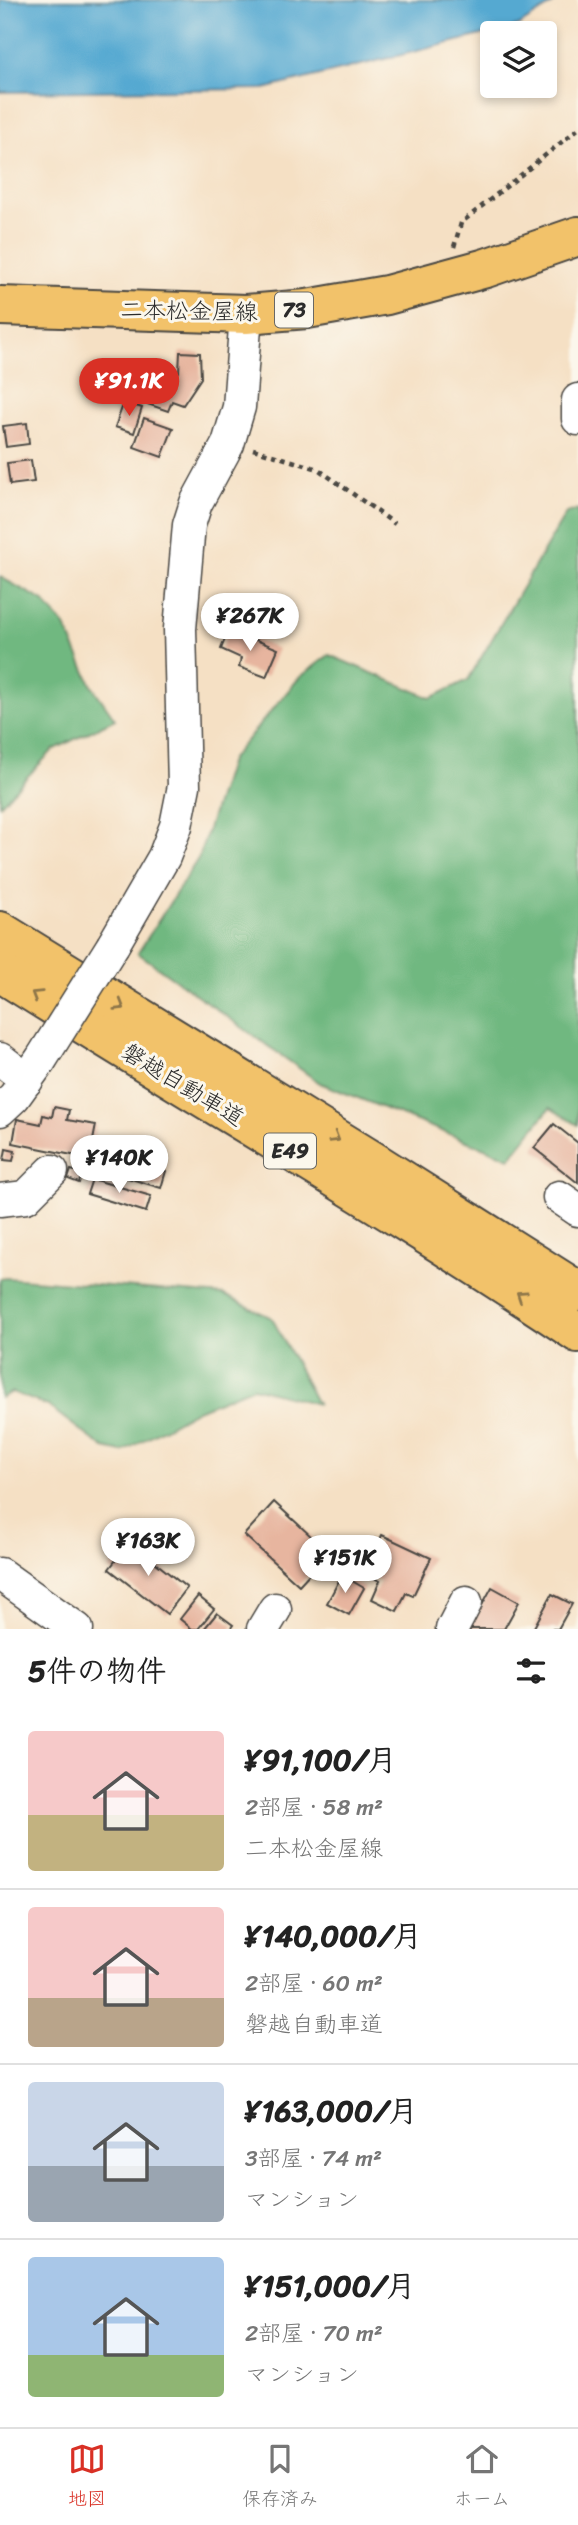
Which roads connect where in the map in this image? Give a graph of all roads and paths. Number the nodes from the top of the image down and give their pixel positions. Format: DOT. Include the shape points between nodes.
graph roads {
  1 [pos="578,128"];
  2 [pos="578,236"];
  3 [pos="444,278"];
  4 [pos="0,306"];
  5 [pos="246,314"];
  6 [pos="578,400"];
  7 [pos="578,419"];
  8 [pos="228,444"];
  9 [pos="395,524"];
  10 [pos="0,932"];
  11 [pos="0,972"];
  12 [pos="0,1059"];
  13 [pos="33,1071"];
  14 [pos="0,1111"];
  15 [pos="52,1171"];
  16 [pos="0,1200"];
  17 [pos="578,1291"];
  18 [pos="578,1333"];
  19 [pos="0,1574"];
  20 [pos="77,1629"];
  1 -- 3 [label="path" via="461,223"];
  2 -- 3 [label="main road, 二本松金屋線 / 73"];
  3 -- 5 [label="main road, 二本松金屋線 / 73" via="373,297"];
  4 -- 5 [label="main road, 二本松金屋線 / 73"];
  5 -- 8 [label="street" via="239,407"];
  6 -- 7 [label="street"];
  8 -- 9 [label="path" via="318,469"];
  8 -- 13 [label="street, bridge" via="189,525 180,629 184,786 176,827 164,857 113,945"];
  10 -- 17 [label="main road, 磐越自動車道 / E49, one-way"];
  18 -- 11 [label="main road, 磐越自動車道 / E49, one-way"];
  12 -- 13 [label="street"];
  13 -- 14 [label="street"];
  15 -- 16 [label="street" via="26,1197"];
  19 -- 20 [label="street"];
}
